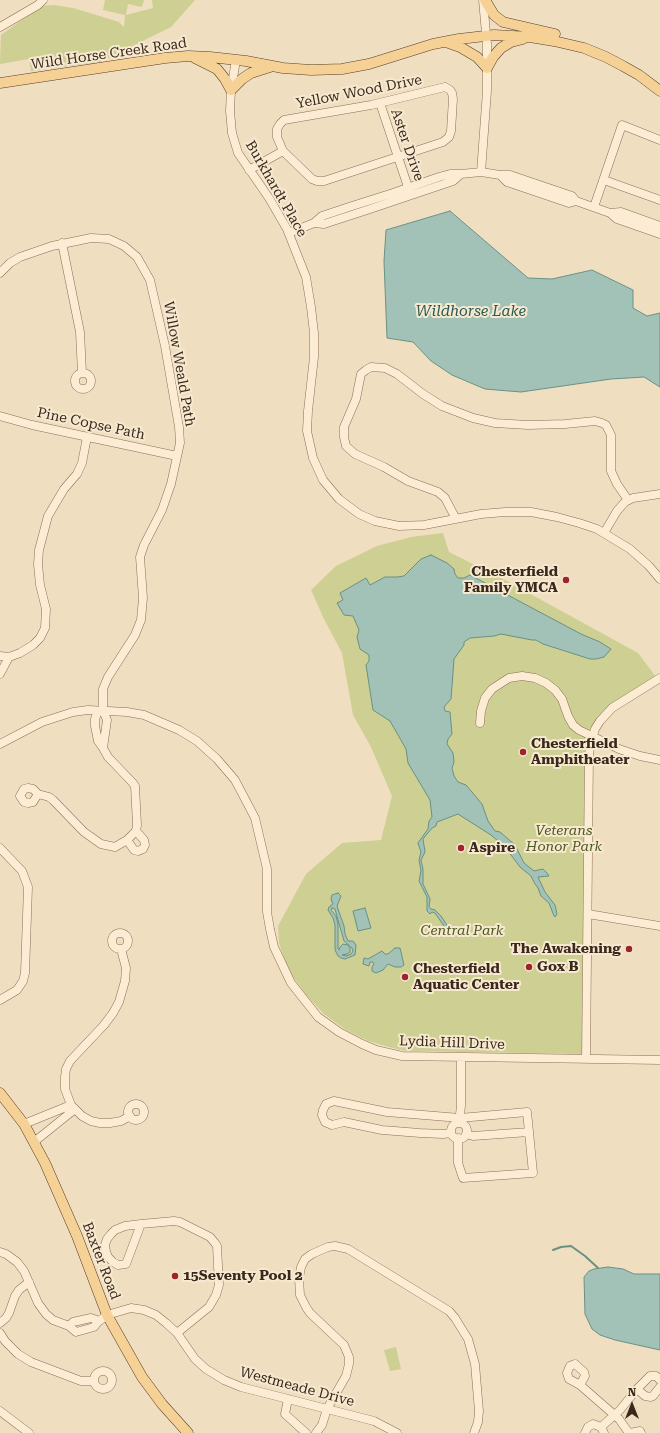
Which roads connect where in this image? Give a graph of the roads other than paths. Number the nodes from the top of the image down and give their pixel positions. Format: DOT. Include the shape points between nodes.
graph roads {
  1 [pos="43,0"];
  2 [pos="484,0"];
  3 [pos="0,27"];
  4 [pos="487,36"];
  5 [pos="530,37"];
  6 [pos="445,42"];
  7 [pos="573,45"];
  8 [pos="188,56"];
  9 [pos="236,60"];
  10 [pos="274,66"];
  11 [pos="487,68"];
  12 [pos="0,83"];
  13 [pos="231,90"];
  14 [pos="660,91"];
  15 [pos="380,103"];
  16 [pos="660,140"];
  17 [pos="283,151"];
  18 [pos="397,157"];
  19 [pos="249,170"];
  20 [pos="481,172"];
  21 [pos="604,180"];
  22 [pos="410,192"];
  23 [pos="660,200"];
  24 [pos="594,207"];
  25 [pos="610,213"];
  26 [pos="660,226"];
  27 [pos="289,233"];
  28 [pos="660,234"];
  29 [pos="62,243"];
  30 [pos="0,273"];
  31 [pos="82,373"];
  32 [pos="0,416"];
  33 [pos="87,437"];
  34 [pos="177,456"];
  35 [pos="660,494"];
  36 [pos="628,500"];
  37 [pos="456,519"];
  38 [pos="604,533"];
  39 [pos="660,579"];
  40 [pos="0,656"];
  41 [pos="9,657"];
  42 [pos="0,674"];
  43 [pos="660,678"];
  44 [pos="101,711"];
  45 [pos="480,723"];
  46 [pos="592,736"];
  47 [pos="0,744"];
  48 [pos="103,748"];
  49 [pos="660,760"];
  50 [pos="38,794"];
  51 [pos="136,831"];
  52 [pos="127,840"];
  53 [pos="0,848"];
  54 [pos="588,914"];
  55 [pos="660,926"];
  56 [pos="122,949"];
  57 [pos="0,1000"];
  58 [pos="462,1057"];
  59 [pos="586,1059"];
  60 [pos="660,1060"];
  61 [pos="0,1093"];
  62 [pos="73,1107"];
  63 [pos="130,1116"];
  64 [pos="460,1121"];
  65 [pos="24,1124"];
  66 [pos="529,1132"];
  67 [pos="451,1133"];
  68 [pos="462,1136"];
  69 [pos="34,1142"];
  70 [pos="142,1224"];
  71 [pos="0,1252"];
  72 [pos="29,1282"];
  73 [pos="103,1318"];
  74 [pos="0,1323"];
  75 [pos="0,1333"];
  76 [pos="177,1333"];
  77 [pos="660,1380"];
  78 [pos="94,1381"];
  79 [pos="580,1385"];
  80 [pos="660,1387"];
  81 [pos="637,1389"];
  82 [pos="288,1399"];
  83 [pos="327,1409"];
  84 [pos="0,1411"];
  85 [pos="615,1415"];
  86 [pos="602,1430"];
  87 [pos="29,1433"];
  88 [pos="188,1433"];
  89 [pos="306,1433"];
  90 [pos="316,1433"];
  91 [pos="397,1433"];
  92 [pos="474,1433"];
  93 [pos="585,1433"];
  94 [pos="630,1433"];
  95 [pos="641,1433"];
  1 -- 3 [label="street"];
  2 -- 4 [label="street"];
  2 -- 7 [label="main road" via="494,15 503,22 564,36"];
  4 -- 5 [label="main road, Wild Horse Creek Road"];
  4 -- 6 [label="main road, Wild Horse Creek Road"];
  4 -- 11 [label="street"];
  5 -- 7 [label="main road, Wild Horse Creek Road"];
  5 -- 11 [label="main road" via="511,42 501,48"];
  6 -- 10 [label="main road, Wild Horse Creek Road" via="369,64 342,69 311,70"];
  6 -- 11 [label="main road" via="477,57"];
  7 -- 14 [label="main road, Wild Horse Creek Road" via="606,57 639,75"];
  8 -- 9 [label="main road, Wild Horse Creek Road"];
  8 -- 12 [label="main road, Wild Horse Creek Road"];
  8 -- 13 [label="main road" via="217,69"];
  9 -- 10 [label="main road, Wild Horse Creek Road"];
  9 -- 13 [label="street, Burkhardt Place"];
  10 -- 13 [label="main road" via="252,73"];
  11 -- 20 [label="street"];
  13 -- 19 [label="street, Burkhardt Place" via="232,133 238,153"];
  15 -- 17 [label="street, Yellow Wood Drive" via="284,120 277,129 276,137"];
  15 -- 18 [label="street, Aster Drive"];
  15 -- 18 [label="street, Yellow Wood Drive" via="445,87 452,93 449,138"];
  16 -- 21 [label="street" via="622,125"];
  17 -- 18 [label="street" via="317,182"];
  17 -- 19 [label="street"];
  18 -- 22 [label="street, Aster Drive"];
  19 -- 27 [label="street, Burkhardt Place"];
  20 -- 22 [label="street" via="439,177"];
  20 -- 24 [label="street" via="500,176 510,175 572,196 576,201"];
  21 -- 23 [label="street"];
  21 -- 24 [label="street"];
  22 -- 27 [label="street" via="322,216 314,223"];
  24 -- 25 [label="street"];
  25 -- 26 [label="street" via="620,212"];
  25 -- 28 [label="street" via="617,219"];
  27 -- 37 [label="street, Burkhardt Place" via="306,277 311,307 314,357 308,431 313,458 323,480 339,499 375,522 405,526"];
  29 -- 30 [label="street, Willow Weald Path" via="20,257"];
  29 -- 31 [label="street" via="80,332"];
  29 -- 34 [label="street, Willow Weald Path" via="91,238 109,239 138,257 150,280 165,346 179,427 180,442"];
  32 -- 33 [label="street, Pine Copse Path"];
  33 -- 34 [label="street, Pine Copse Path"];
  33 -- 41 [label="street" via="82,463 48,516 40,544 38,564 46,609 45,628 34,645"];
  34 -- 44 [label="street, Willow Weald Path" via="162,510 140,557 143,598 141,620 135,635 108,677 103,689"];
  35 -- 36 [label="street"];
  36 -- 37 [label="street" via="611,471 610,435 602,422 495,423 473,418 442,406 397,374 384,368 371,367 361,374 356,399 344,427 346,446 355,454 408,481 438,492 445,498"];
  36 -- 38 [label="street" via="617,511"];
  37 -- 38 [label="street, Burkhardt Place" via="481,514 531,512 572,521"];
  38 -- 39 [label="street, Burkhardt Place" via="630,549"];
  40 -- 41 [label="street"];
  41 -- 42 [label="street"];
  43 -- 46 [label="street" via="612,708 600,721"];
  44 -- 47 [label="street, Lydia Hill Drive" via="73,712 42,722"];
  44 -- 48 [label="street" via="108,720"];
  44 -- 48 [label="street" via="95,719 95,726 98,741"];
  44 -- 58 [label="street, Lydia Hill Drive" via="127,712 144,716 179,730 217,758 235,780 255,818 260,837 267,869 267,912 274,947 291,983 318,1016 339,1032 376,1050 402,1056"];
  45 -- 46 [label="street" via="485,698 492,689 509,678 522,676 535,678 551,686 562,699 573,725"];
  46 -- 49 [label="street" via="619,749"];
  46 -- 54 [label="street" via="589,754"];
  48 -- 51 [label="street" via="135,786"];
  50 -- 52 [label="street" via="53,800 84,832 101,844 115,847"];
  51 -- 52 [label="street"];
  51 -- 52 [label="street" via="144,840 143,849 134,850"];
  53 -- 57 [label="street" via="22,871 28,887 25,973 17,990"];
  54 -- 55 [label="street"];
  54 -- 59 [label="street"];
  56 -- 62 [label="street" via="126,968 119,1002 66,1069 65,1088"];
  58 -- 59 [label="street, Lydia Hill Drive"];
  58 -- 64 [label="street"];
  59 -- 60 [label="street, Lydia Hill Drive"];
  61 -- 65 [label="main road, Baxter Road"];
  62 -- 63 [label="street" via="82,1116 100,1123 121,1121"];
  62 -- 65 [label="street"];
  62 -- 69 [label="street"];
  64 -- 66 [label="street" via="527,1112"];
  64 -- 67 [label="street" via="452,1126"];
  64 -- 67 [label="street" via="387,1112 334,1101 326,1104 322,1115 325,1122 332,1125 344,1122 382,1130"];
  64 -- 68 [label="street" via="465,1127"];
  65 -- 69 [label="main road, Baxter Road"];
  66 -- 68 [label="street"];
  66 -- 68 [label="street" via="533,1173 463,1178 458,1163"];
  67 -- 68 [label="street" via="454,1137"];
  69 -- 73 [label="main road, Baxter Road" via="77,1236"];
  70 -- 70 [label="street" via="125,1226 111,1234 107,1240 106,1252 113,1262 118,1265 126,1264"];
  70 -- 76 [label="street" via="180,1222 210,1237 217,1246 219,1285 216,1296 209,1307"];
  71 -- 72 [label="street, Westmeade Drive" via="17,1262"];
  72 -- 73 [label="street, Westmeade Drive" via="38,1303 53,1320 69,1326 74,1322"];
  72 -- 74 [label="street" via="19,1290 9,1313"];
  73 -- 76 [label="street, Westmeade Drive" via="137,1308 156,1315"];
  73 -- 88 [label="main road, Baxter Road" via="142,1377"];
  75 -- 78 [label="street" via="9,1346 31,1362 81,1381"];
  76 -- 82 [label="street, Westmeade Drive" via="195,1359 224,1380"];
  77 -- 81 [label="street" via="656,1376 650,1376"];
  79 -- 85 [label="street"];
  80 -- 81 [label="street" via="651,1397 645,1396"];
  81 -- 85 [label="street"];
  82 -- 83 [label="street, Westmeade Drive"];
  82 -- 89 [label="street" via="285,1414"];
  83 -- 90 [label="street" via="322,1425"];
  83 -- 91 [label="street, Westmeade Drive" via="374,1421"];
  83 -- 92 [label="street" via="346,1376 349,1357 344,1345 306,1307 300,1295 299,1278 305,1259 335,1246 348,1248 449,1311 456,1318 468,1339 475,1364 479,1411"];
  84 -- 87 [label="street"];
  85 -- 86 [label="street"];
  85 -- 94 [label="street"];
  86 -- 93 [label="street" via="596,1424 590,1425"];
  94 -- 95 [label="street"];
}
